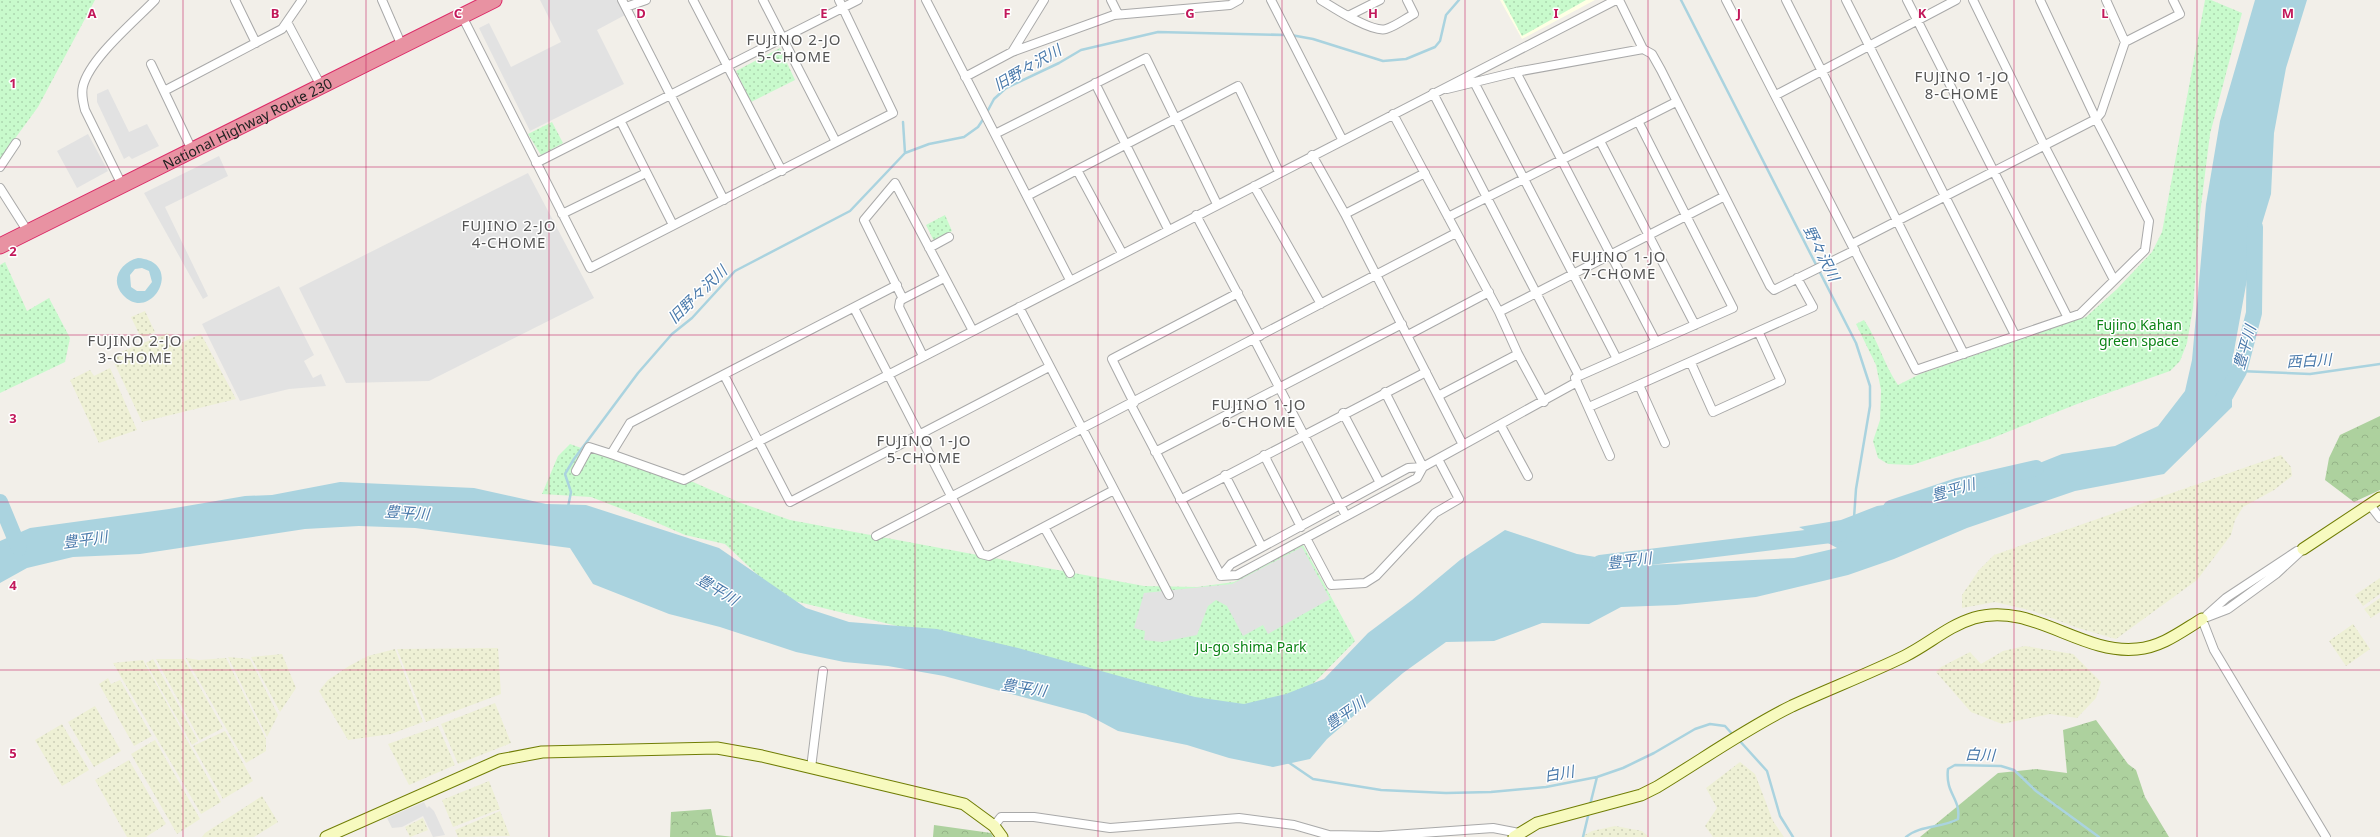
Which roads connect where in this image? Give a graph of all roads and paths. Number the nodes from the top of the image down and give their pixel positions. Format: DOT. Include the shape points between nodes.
graph roads {
  1 [pos="155,0"];
  2 [pos="235,0"];
  3 [pos="302,0"];
  4 [pos="382,0"];
  5 [pos="494,0"];
  6 [pos="646,0"];
  7 [pos="693,0"];
  8 [pos="763,0"];
  9 [pos="839,0"];
  10 [pos="858,0"];
  11 [pos="926,0"];
  12 [pos="1044,0"];
  13 [pos="1110,0"];
  14 [pos="1239,0"];
  15 [pos="1271,0"];
  16 [pos="1321,0"];
  17 [pos="1380,0"];
  18 [pos="1407,0"];
  19 [pos="1616,0"];
  20 [pos="1619,0"];
  21 [pos="1726,0"];
  22 [pos="1786,0"];
  23 [pos="1846,0"];
  24 [pos="1907,0"];
  25 [pos="1956,0"];
  26 [pos="1973,0"];
  27 [pos="2040,0"];
  28 [pos="2106,0"];
  29 [pos="2173,0"];
  30 [pos="1229,2"];
  31 [pos="624,4"];
  32 [pos="843,8"];
  33 [pos="1118,14"];
  34 [pos="462,16"];
  35 [pos="1348,16"];
  36 [pos="1918,21"];
  37 [pos="287,22"];
  38 [pos="783,39"];
  39 [pos="2125,42"];
  40 [pos="256,44"];
  41 [pos="402,46"];
  42 [pos="1869,46"];
  43 [pos="1644,49"];
  44 [pos="1012,52"];
  45 [pos="151,64"];
  46 [pos="728,66"];
  47 [pos="1822,71"];
  48 [pos="1516,72"];
  49 [pos="966,77"];
  50 [pos="1474,82"];
  51 [pos="1095,83"];
  52 [pos="321,86"];
  53 [pos="164,91"];
  54 [pos="1433,93"];
  55 [pos="1776,95"];
  56 [pos="669,96"];
  57 [pos="1676,102"];
  58 [pos="1393,114"];
  59 [pos="1176,118"];
  60 [pos="2096,118"];
  61 [pos="1638,121"];
  62 [pos="621,122"];
  63 [pos="995,134"];
  64 [pos="1342,139"];
  65 [pos="1600,141"];
  66 [pos="836,142"];
  67 [pos="16,144"];
  68 [pos="1126,144"];
  69 [pos="2044,145"];
  70 [pos="192,150"];
  71 [pos="1312,155"];
  72 [pos="1562,160"];
  73 [pos="536,163"];
  74 [pos="0,167"];
  75 [pos="1077,170"];
  76 [pos="782,171"];
  77 [pos="646,172"];
  78 [pos="1279,172"];
  79 [pos="1994,172"];
  80 [pos="1425,173"];
  81 [pos="1524,178"];
  82 [pos="122,185"];
  83 [pos="1254,186"];
  84 [pos="0,188"];
  85 [pos="1027,196"];
  86 [pos="1944,196"];
  87 [pos="1487,197"];
  88 [pos="1723,197"];
  89 [pos="724,200"];
  90 [pos="1217,204"];
  91 [pos="562,214"];
  92 [pos="1345,214"];
  93 [pos="1196,215"];
  94 [pos="1686,216"];
  95 [pos="1448,217"];
  96 [pos="1896,221"];
  97 [pos="673,225"];
  98 [pos="1168,229"];
  99 [pos="28,232"];
  100 [pos="1456,233"];
  101 [pos="1648,236"];
  102 [pos="949,237"];
  103 [pos="0,246"];
  104 [pos="1853,247"];
  105 [pos="929,248"];
  106 [pos="1122,253"];
  107 [pos="1611,254"];
  108 [pos="1573,274"];
  109 [pos="1376,275"];
  110 [pos="1800,277"];
  111 [pos="944,278"];
  112 [pos="1070,280"];
  113 [pos="2114,280"];
  114 [pos="897,285"];
  115 [pos="1489,292"];
  116 [pos="1238,293"];
  117 [pos="1536,293"];
  118 [pos="904,299"];
  119 [pos="1321,304"];
  120 [pos="1019,307"];
  121 [pos="854,308"];
  122 [pos="1499,312"];
  123 [pos="2068,318"];
  124 [pos="1402,324"];
  125 [pos="1695,325"];
  126 [pos="973,331"];
  127 [pos="1759,333"];
  128 [pos="1408,335"];
  129 [pos="2015,335"];
  130 [pos="1257,337"];
  131 [pos="1656,342"];
  132 [pos="1518,354"];
  133 [pos="1964,354"];
  134 [pos="923,356"];
  135 [pos="1617,359"];
  136 [pos="1691,363"];
  137 [pos="1049,368"];
  138 [pos="1426,372"];
  139 [pos="724,375"];
  140 [pos="888,375"];
  141 [pos="1578,379"];
  142 [pos="1639,385"];
  143 [pos="1279,386"];
  144 [pos="1385,392"];
  145 [pos="1438,396"];
  146 [pos="1544,402"];
  147 [pos="1132,404"];
  148 [pos="1589,407"];
  149 [pos="1344,413"];
  150 [pos="1501,426"];
  151 [pos="1082,430"];
  152 [pos="1304,434"];
  153 [pos="920,435"];
  154 [pos="759,442"];
  155 [pos="1665,443"];
  156 [pos="1463,445"];
  157 [pos="1155,452"];
  158 [pos="611,454"];
  159 [pos="1264,455"];
  160 [pos="1610,456"];
  161 [pos="1438,459"];
  162 [pos="1423,467"];
  163 [pos="576,471"];
  164 [pos="1225,475"];
  165 [pos="1528,476"];
  166 [pos="1380,484"];
  167 [pos="1114,490"];
  168 [pos="951,497"];
  169 [pos="2380,498"];
  170 [pos="1180,500"];
  171 [pos="1340,505"];
  172 [pos="2370,505"];
  173 [pos="1346,516"];
  174 [pos="2380,518"];
  175 [pos="1044,527"];
  176 [pos="1301,527"];
  177 [pos="876,536"];
  178 [pos="1306,538"];
  179 [pos="1262,548"];
  180 [pos="2303,549"];
  181 [pos="1070,573"];
  182 [pos="1221,576"];
  183 [pos="1169,595"];
  184 [pos="2202,619"];
  185 [pos="823,671"];
  186 [pos="812,768"];
  187 [pos="994,826"];
  188 [pos="1516,835"];
  189 [pos="326,837"];
  190 [pos="1002,837"];
  191 [pos="2326,837"];
  1 -- 82 [label="street" via="93,65 83,86 85,110"];
  2 -- 40 [label="street"];
  3 -- 37 [label="street"];
  4 -- 41 [label="street"];
  5 -- 34 [label="highway, National Highway Route 230"];
  6 -- 31 [label="street"];
  7 -- 46 [label="street"];
  8 -- 38 [label="street"];
  9 -- 32 [label="street"];
  10 -- 32 [label="street"];
  11 -- 49 [label="street"];
  12 -- 44 [label="street"];
  13 -- 33 [label="street"];
  14 -- 30 [label="street"];
  15 -- 64 [label="street"];
  16 -- 35 [label="street"];
  17 -- 35 [label="street"];
  18 -- 35 [label="street" via="1414,14 1386,29 1379,29"];
  19 -- 54 [label="street"];
  20 -- 43 [label="street"];
  21 -- 55 [label="street"];
  22 -- 47 [label="street"];
  23 -- 42 [label="street"];
  24 -- 36 [label="street"];
  25 -- 36 [label="street"];
  26 -- 69 [label="street"];
  27 -- 60 [label="street"];
  28 -- 39 [label="street"];
  29 -- 39 [label="street" via="2180,14"];
  30 -- 33 [label="street"];
  31 -- 56 [label="street"];
  32 -- 38 [label="street"];
  32 -- 66 [label="street" via="893,113"];
  33 -- 44 [label="street"];
  34 -- 41 [label="highway, National Highway Route 230"];
  34 -- 73 [label="street"];
  36 -- 42 [label="street"];
  36 -- 79 [label="street"];
  37 -- 40 [label="street" via="282,29"];
  37 -- 52 [label="street"];
  38 -- 46 [label="street"];
  38 -- 66 [label="street"];
  39 -- 60 [label="street" via="2101,113"];
  40 -- 53 [label="street"];
  41 -- 52 [label="highway, National Highway Route 230"];
  42 -- 47 [label="street"];
  42 -- 86 [label="street"];
  43 -- 48 [label="street"];
  43 -- 57 [label="street" via="1652,54"];
  44 -- 49 [label="street"];
  45 -- 53 [label="street"];
  46 -- 56 [label="street"];
  46 -- 76 [label="street"];
  47 -- 55 [label="street"];
  47 -- 96 [label="street"];
  48 -- 50 [label="street"];
  48 -- 72 [label="street"];
  49 -- 63 [label="street"];
  50 -- 54 [label="street"];
  50 -- 81 [label="street"];
  51 -- 59 [label="street" via="1146,58"];
  51 -- 63 [label="street"];
  51 -- 68 [label="street"];
  52 -- 70 [label="highway, National Highway Route 230"];
  53 -- 70 [label="street"];
  54 -- 58 [label="street"];
  54 -- 87 [label="street"];
  55 -- 104 [label="street"];
  56 -- 62 [label="street"];
  56 -- 89 [label="street"];
  57 -- 61 [label="street"];
  57 -- 88 [label="street"];
  58 -- 64 [label="street"];
  58 -- 80 [label="street"];
  59 -- 68 [label="street"];
  59 -- 78 [label="street" via="1238,86"];
  59 -- 90 [label="street"];
  60 -- 69 [label="street"];
  60 -- 113 [label="street" via="2149,221 2145,250"];
  61 -- 65 [label="street"];
  61 -- 94 [label="street"];
  62 -- 73 [label="street"];
  62 -- 77 [label="street"];
  63 -- 85 [label="street"];
  64 -- 71 [label="street"];
  65 -- 72 [label="street"];
  65 -- 101 [label="street"];
  66 -- 76 [label="street"];
  67 -- 74 [label="street"];
  68 -- 75 [label="street"];
  68 -- 98 [label="street"];
  69 -- 79 [label="street"];
  69 -- 113 [label="street"];
  70 -- 82 [label="highway, National Highway Route 230"];
  71 -- 78 [label="street"];
  71 -- 92 [label="street"];
  72 -- 81 [label="street"];
  72 -- 107 [label="street"];
  73 -- 91 [label="street"];
  75 -- 85 [label="street"];
  75 -- 106 [label="street"];
  76 -- 89 [label="street"];
  77 -- 91 [label="street"];
  77 -- 97 [label="street"];
  78 -- 83 [label="street"];
  79 -- 86 [label="street"];
  79 -- 123 [label="street"];
  80 -- 92 [label="street"];
  80 -- 95 [label="street"];
  81 -- 87 [label="street"];
  81 -- 108 [label="street"];
  82 -- 99 [label="highway, National Highway Route 230"];
  83 -- 90 [label="street"];
  83 -- 119 [label="street"];
  84 -- 99 [label="street"];
  85 -- 112 [label="street"];
  86 -- 96 [label="street"];
  86 -- 129 [label="street"];
  87 -- 95 [label="street"];
  87 -- 117 [label="street"];
  88 -- 94 [label="street"];
  88 -- 110 [label="street" via="1770,286 1774,290"];
  89 -- 97 [label="street"];
  90 -- 93 [label="street"];
  91 -- 97 [label="street" via="590,268"];
  92 -- 109 [label="street"];
  93 -- 98 [label="street"];
  93 -- 116 [label="street"];
  94 -- 101 [label="street"];
  94 -- 125 [label="street" via="1733,308"];
  95 -- 100 [label="street"];
  96 -- 104 [label="street"];
  96 -- 133 [label="street"];
  98 -- 106 [label="street"];
  99 -- 103 [label="highway, National Highway Route 230"];
  100 -- 109 [label="street"];
  100 -- 115 [label="street"];
  101 -- 107 [label="street"];
  101 -- 125 [label="street"];
  102 -- 105 [label="street"];
  104 -- 110 [label="street"];
  104 -- 133 [label="street" via="1916,370"];
  105 -- 111 [label="street"];
  105 -- 114 [label="street" via="895,183 864,220"];
  106 -- 112 [label="street"];
  107 -- 108 [label="street"];
  107 -- 131 [label="street"];
  108 -- 117 [label="street"];
  108 -- 135 [label="street"];
  109 -- 119 [label="street"];
  109 -- 124 [label="street"];
  110 -- 127 [label="street" via="1813,307"];
  111 -- 118 [label="street"];
  111 -- 126 [label="street"];
  112 -- 120 [label="street"];
  113 -- 123 [label="street" via="2080,314"];
  114 -- 118 [label="street"];
  114 -- 121 [label="street"];
  115 -- 122 [label="street"];
  115 -- 128 [label="street"];
  116 -- 130 [label="street"];
  116 -- 147 [label="street" via="1112,359"];
  117 -- 122 [label="street"];
  117 -- 141 [label="street"];
  118 -- 134 [label="street" via="900,301 899,307"];
  119 -- 130 [label="street"];
  120 -- 126 [label="street"];
  120 -- 137 [label="street"];
  121 -- 139 [label="street"];
  121 -- 140 [label="street"];
  122 -- 132 [label="street"];
  123 -- 129 [label="street"];
  124 -- 128 [label="street"];
  124 -- 143 [label="street"];
  125 -- 131 [label="street"];
  126 -- 134 [label="street"];
  127 -- 136 [label="street"];
  127 -- 136 [label="street" via="1781,381 1713,412"];
  128 -- 138 [label="street"];
  129 -- 133 [label="street"];
  130 -- 143 [label="street"];
  130 -- 147 [label="street"];
  131 -- 135 [label="street"];
  132 -- 145 [label="street"];
  132 -- 146 [label="street"];
  134 -- 140 [label="street"];
  135 -- 141 [label="street"];
  136 -- 142 [label="street"];
  137 -- 151 [label="street"];
  137 -- 153 [label="street"];
  138 -- 144 [label="street"];
  138 -- 145 [label="street"];
  139 -- 154 [label="street"];
  139 -- 158 [label="street" via="630,423"];
  140 -- 153 [label="street"];
  140 -- 154 [label="street"];
  141 -- 146 [label="street"];
  141 -- 148 [label="street"];
  142 -- 148 [label="street"];
  142 -- 155 [label="street"];
  143 -- 152 [label="street"];
  143 -- 157 [label="street"];
  144 -- 149 [label="street"];
  144 -- 162 [label="street"];
  145 -- 156 [label="street"];
  146 -- 150 [label="street"];
  147 -- 151 [label="street"];
  147 -- 157 [label="street"];
  148 -- 160 [label="street"];
  149 -- 152 [label="street"];
  149 -- 166 [label="street"];
  150 -- 156 [label="street"];
  150 -- 165 [label="street"];
  151 -- 167 [label="street"];
  151 -- 168 [label="street"];
  152 -- 159 [label="street"];
  152 -- 171 [label="street"];
  153 -- 154 [label="street" via="790,502"];
  153 -- 168 [label="street"];
  154 -- 158 [label="street" via="684,480"];
  156 -- 161 [label="street"];
  157 -- 170 [label="street"];
  158 -- 163 [label="street" via="589,447"];
  159 -- 164 [label="street"];
  159 -- 176 [label="street"];
  161 -- 162 [label="street"];
  161 -- 178 [label="street" via="1459,499 1435,513 1376,576 1365,583 1331,585"];
  162 -- 166 [label="street" via="1408,468"];
  162 -- 173 [label="street" via="1417,478"];
  164 -- 170 [label="street"];
  164 -- 179 [label="street"];
  166 -- 171 [label="street"];
  167 -- 175 [label="street"];
  167 -- 183 [label="street"];
  168 -- 175 [label="street" via="981,554 989,556"];
  168 -- 177 [label="street"];
  169 -- 172 [label="street"];
  170 -- 182 [label="street"];
  171 -- 173 [label="street"];
  171 -- 176 [label="street"];
  172 -- 174 [label="street"];
  172 -- 180 [label="street"];
  173 -- 178 [label="street"];
  175 -- 181 [label="street"];
  176 -- 179 [label="street"];
  178 -- 182 [label="street" via="1237,575"];
  179 -- 182 [label="street" via="1231,564"];
  180 -- 184 [label="street" via="2276,574 2228,609"];
  184 -- 188 [label="street" via="2165,642 2125,650 2090,643 2027,619 2000,615 1974,618 1949,628 1908,654 1792,706 1641,795 1537,823"];
  184 -- 191 [label="street" via="2214,650"];
  185 -- 186 [label="street"];
  186 -- 187 [label="street" via="964,804"];
  186 -- 189 [label="street" via="717,748 542,752 500,760"];
  187 -- 188 [label="street" via="1001,816 1034,817 1110,828 1239,818 1294,825 1329,835 1379,836 1493,828"];
  187 -- 190 [label="street"];
}
